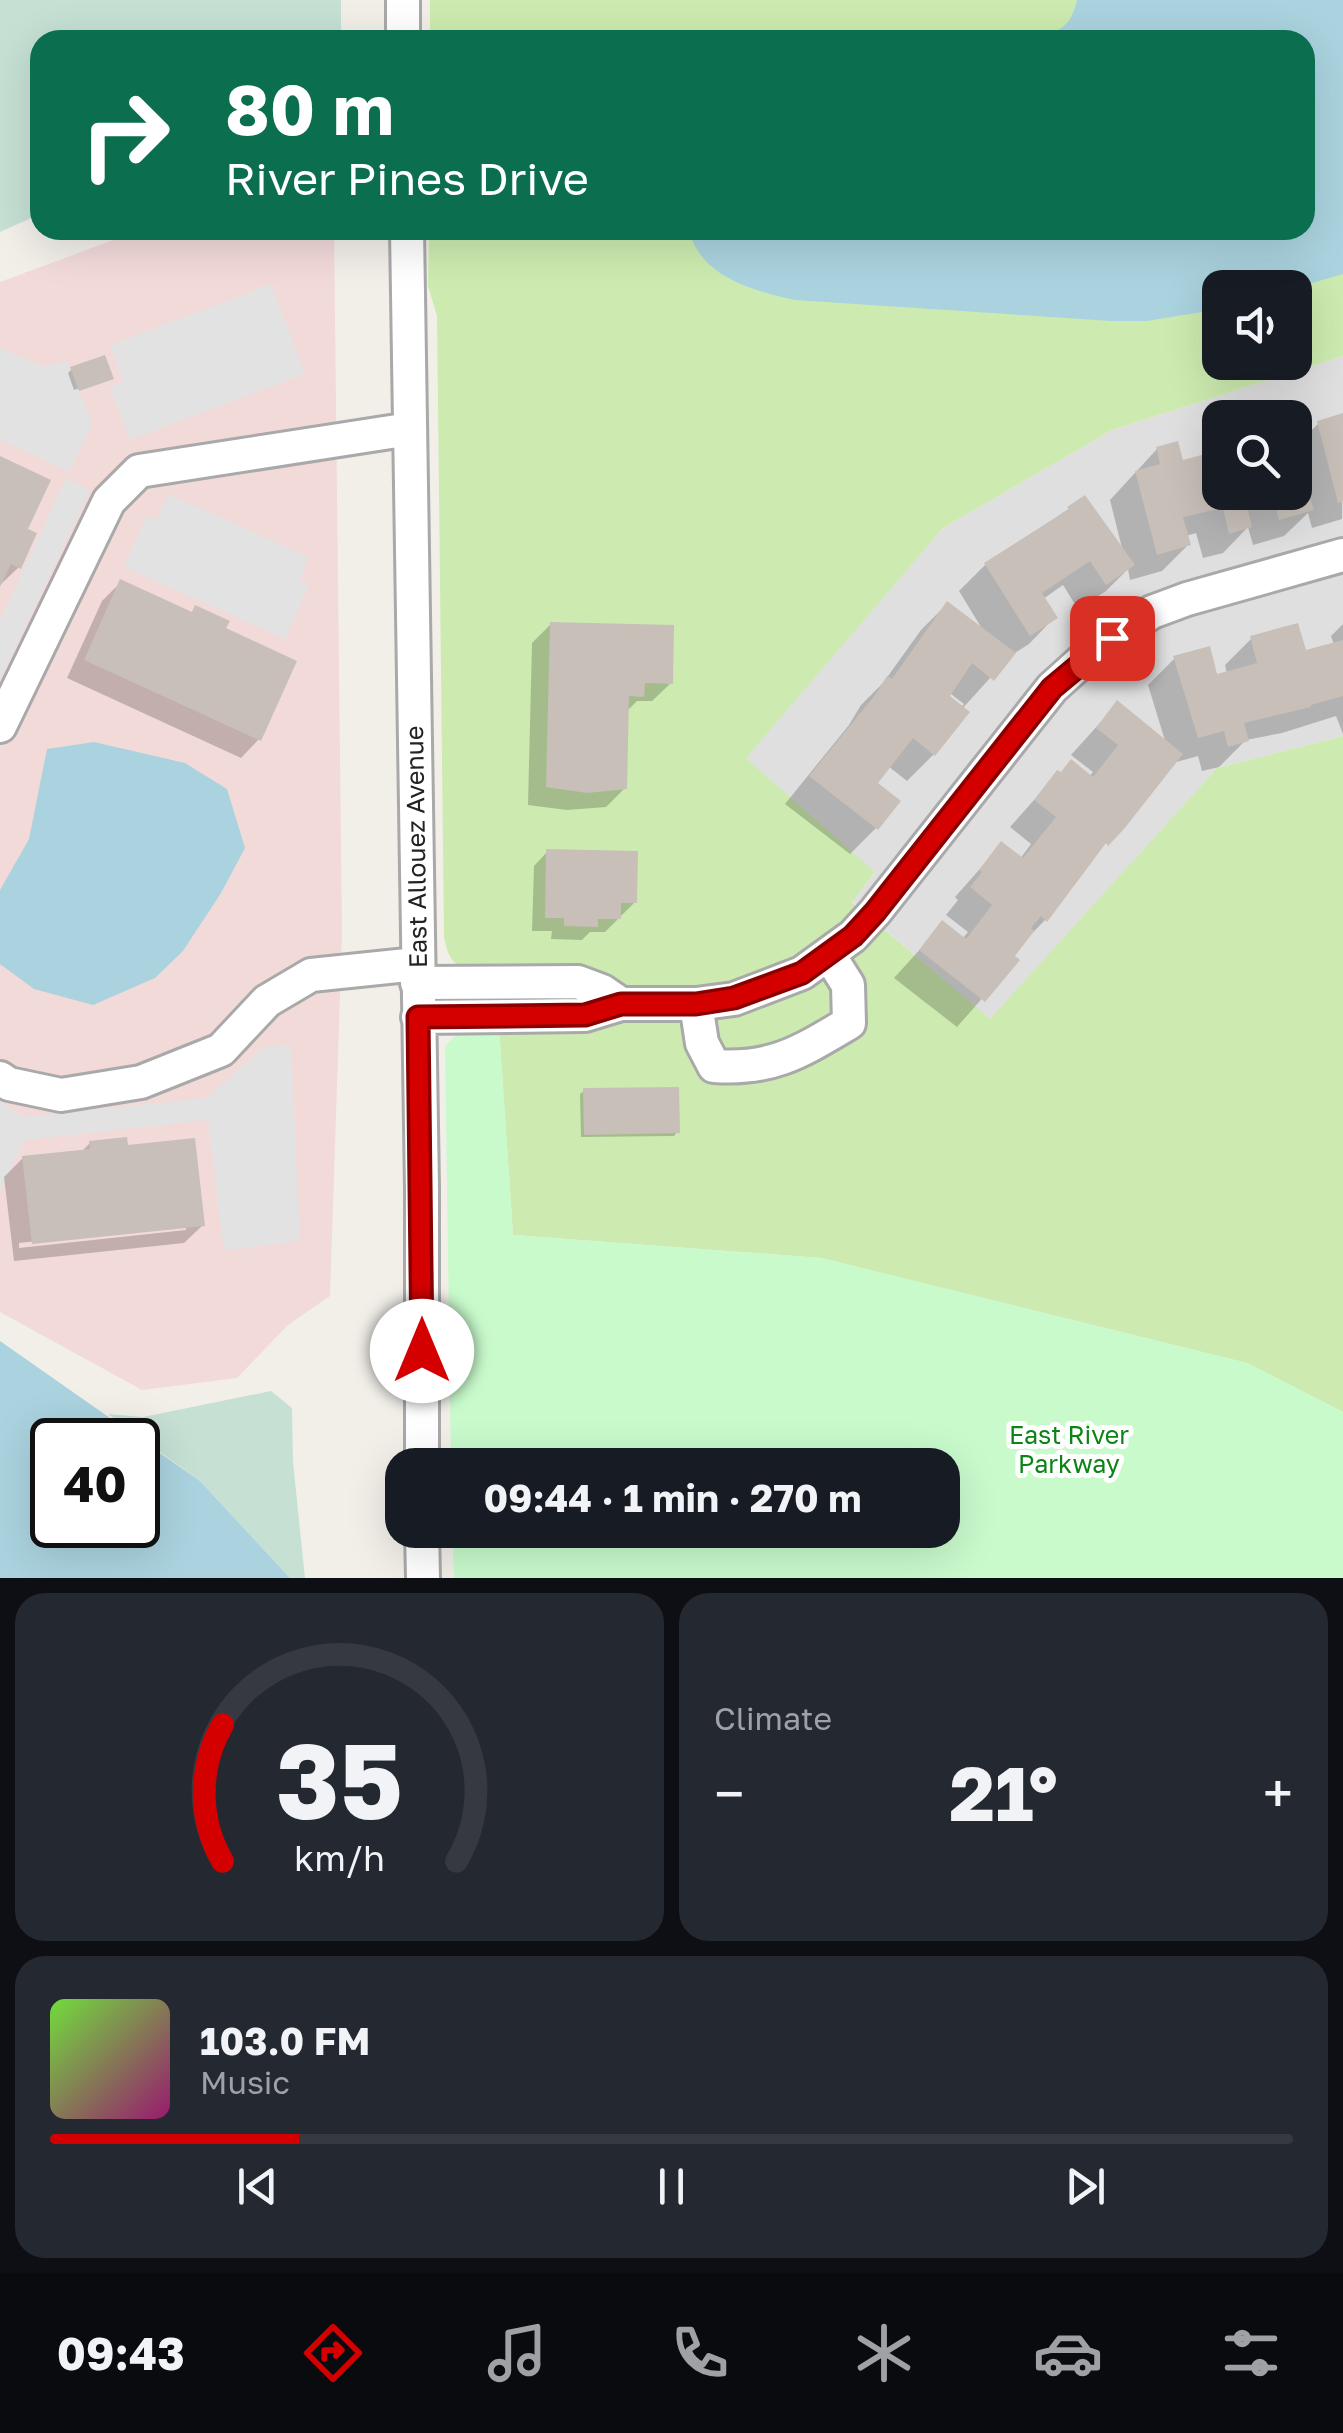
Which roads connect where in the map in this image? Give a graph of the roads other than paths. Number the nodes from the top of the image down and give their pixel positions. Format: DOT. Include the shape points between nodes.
graph roads {
  1 [pos="402,0"];
  2 [pos="403,30"];
  3 [pos="407,240"];
  4 [pos="410,429"];
  5 [pos="1343,555"];
  6 [pos="0,726"];
  7 [pos="829,955"];
  8 [pos="417,974"];
  9 [pos="621,1004"];
  10 [pos="696,1004"];
  11 [pos="418,1017"];
  12 [pos="0,1078"];
  13 [pos="422,1448"];
  14 [pos="422,1548"];
  15 [pos="422,1578"];
  1 -- 2 [label="street"];
  3 -- 4 [label="street, East Allouez Avenue"];
  4 -- 6 [label="street" via="139,471 109,500"];
  4 -- 8 [label="street, East Allouez Avenue"];
  5 -- 7 [label="street" via="1152,612 1093,652 1052,688 884,901"];
  7 -- 10 [label="street" via="775,986"];
  7 -- 10 [label="street" via="848,985 849,1023 801,1051 750,1068 714,1066"];
  8 -- 9 [label="street" via="578,982"];
  8 -- 11 [label="street, East Allouez Avenue"];
  8 -- 12 [label="street" via="312,974 267,1002 221,1050 141,1082 61,1094"];
  9 -- 10 [label="street"];
  9 -- 11 [label="street" via="585,1015"];
  11 -- 13 [label="street, East Allouez Avenue"];
  14 -- 15 [label="street"];
}
